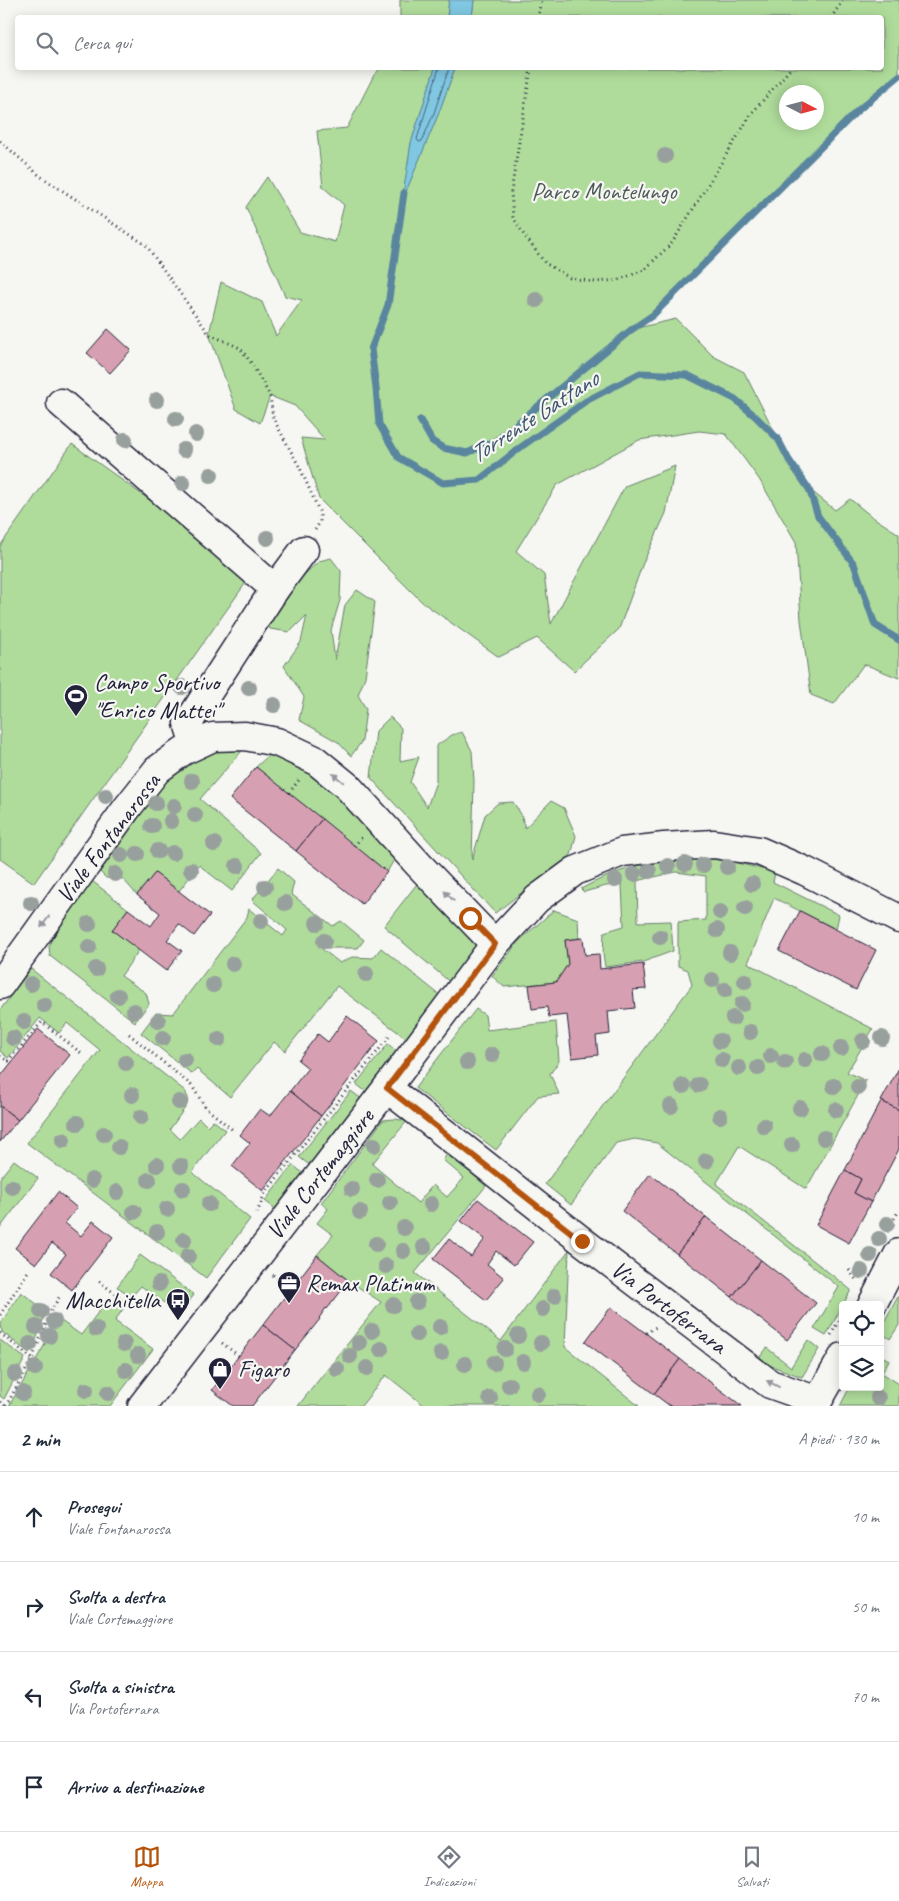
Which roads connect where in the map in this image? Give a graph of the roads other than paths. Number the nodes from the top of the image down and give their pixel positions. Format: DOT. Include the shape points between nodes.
graph roads {
  1 [pos="61,402"];
  2 [pos="304,550"];
  3 [pos="275,589"];
  4 [pos="195,745"];
  5 [pos="899,920"];
  6 [pos="495,944"];
  7 [pos="0,985"];
  8 [pos="387,1088"];
  9 [pos="899,1253"];
  10 [pos="865,1294"];
  11 [pos="839,1364"];
  12 [pos="817,1404"];
  13 [pos="142,1406"];
  1 -- 3 [label="street"];
  2 -- 3 [label="street"];
  3 -- 4 [label="street" via="188,723"];
  6 -- 4 [label="street, Viale Fontanarossa, one-way" via="347,786 315,760 277,742 245,736 213,737"];
  4 -- 7 [label="street, Viale Fontanarossa, one-way" via="157,770"];
  5 -- 6 [label="street, Viale Cortemaggiore" via="759,851 714,844 664,846 622,852 575,871 537,899"];
  6 -- 8 [label="street, Viale Cortemaggiore"];
  12 -- 8 [label="street, Via Portoferrara, one-way" via="770,1384"];
  8 -- 13 [label="street, Viale Cortemaggiore"];
  9 -- 10 [label="street"];
  11 -- 12 [label="street"];
}
